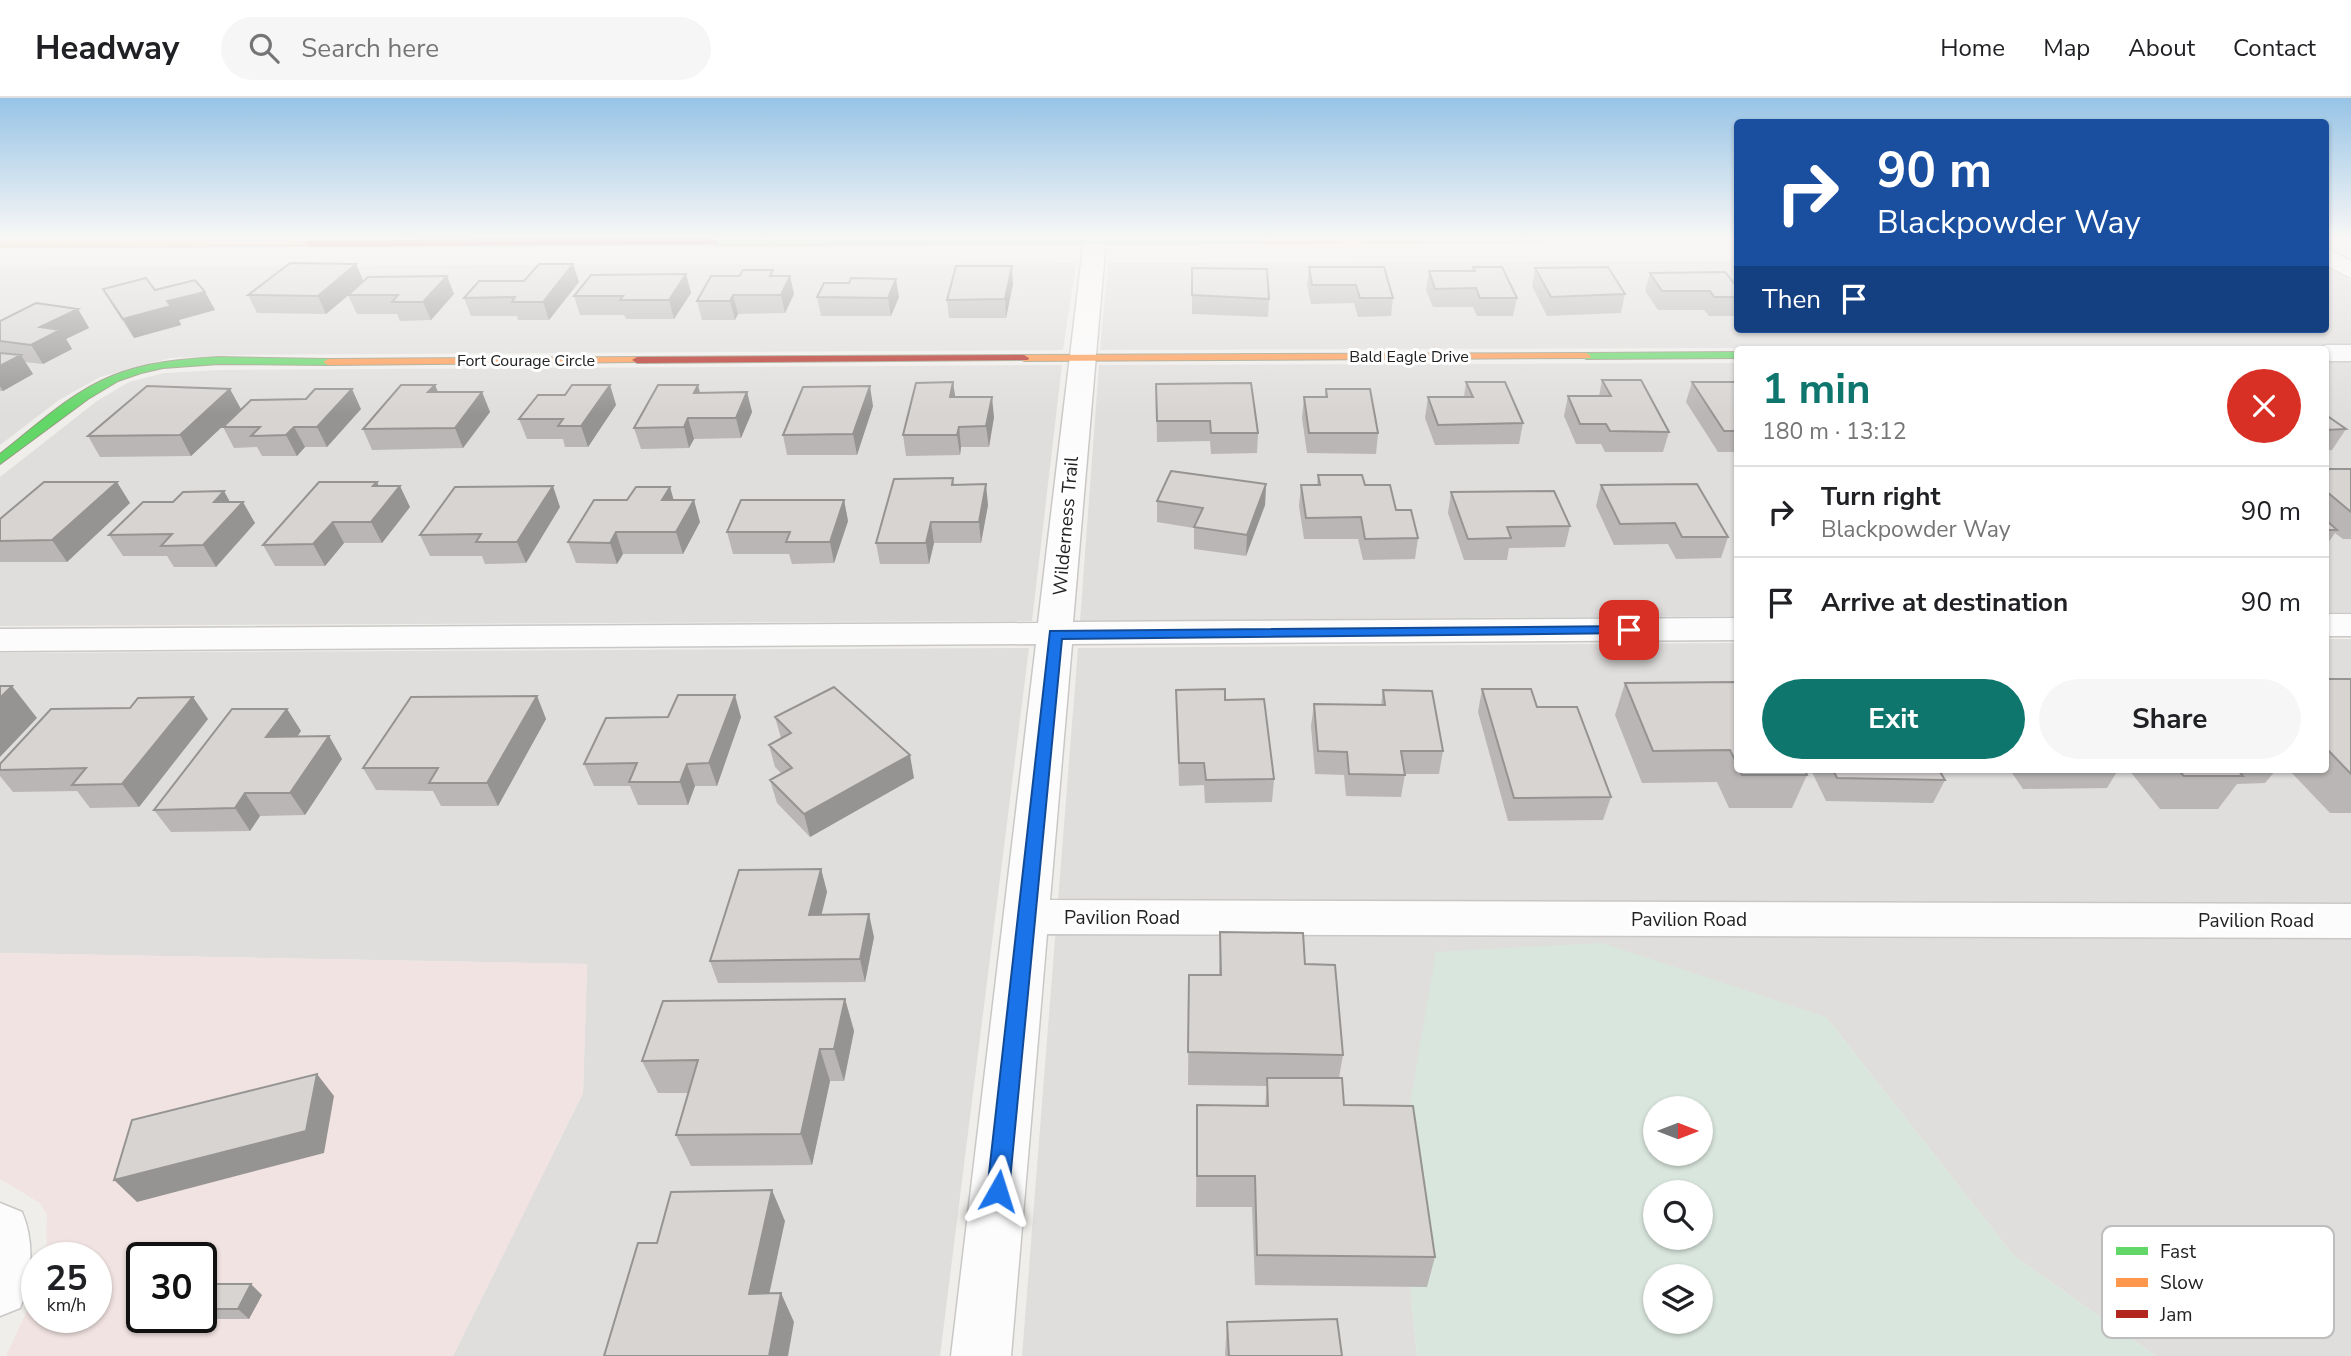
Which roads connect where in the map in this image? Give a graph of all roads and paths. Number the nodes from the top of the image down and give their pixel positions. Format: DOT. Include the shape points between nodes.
graph roads {
  1 [pos="1088,298"];
  2 [pos="2329,353"];
  3 [pos="2351,353"];
  4 [pos="1734,355"];
  5 [pos="1080,358"];
  6 [pos="0,460"];
  7 [pos="2329,625"];
  8 [pos="2351,625"];
  9 [pos="1734,629"];
  10 [pos="1055,634"];
  11 [pos="0,640"];
  12 [pos="1026,917"];
  13 [pos="2351,921"];
  14 [pos="0,1228"];
  15 [pos="0,1288"];
  16 [pos="981,1356"];
  1 -- 5 [label="street, Wilderness Trail"];
  2 -- 3 [label="street"];
  4 -- 5 [label="main road, Bald Eagle Drive"];
  5 -- 6 [label="main road, Fort Courage Circle" via="164,366 117,378 79,400"];
  5 -- 10 [label="street, Wilderness Trail"];
  7 -- 8 [label="street"];
  9 -- 10 [label="street"];
  10 -- 11 [label="street"];
  10 -- 12 [label="street, Wilderness Trail"];
  12 -- 13 [label="street, Pavilion Road"];
  12 -- 16 [label="street, Wilderness Trail"];
  14 -- 15 [label="street" via="4,1231"];
}
